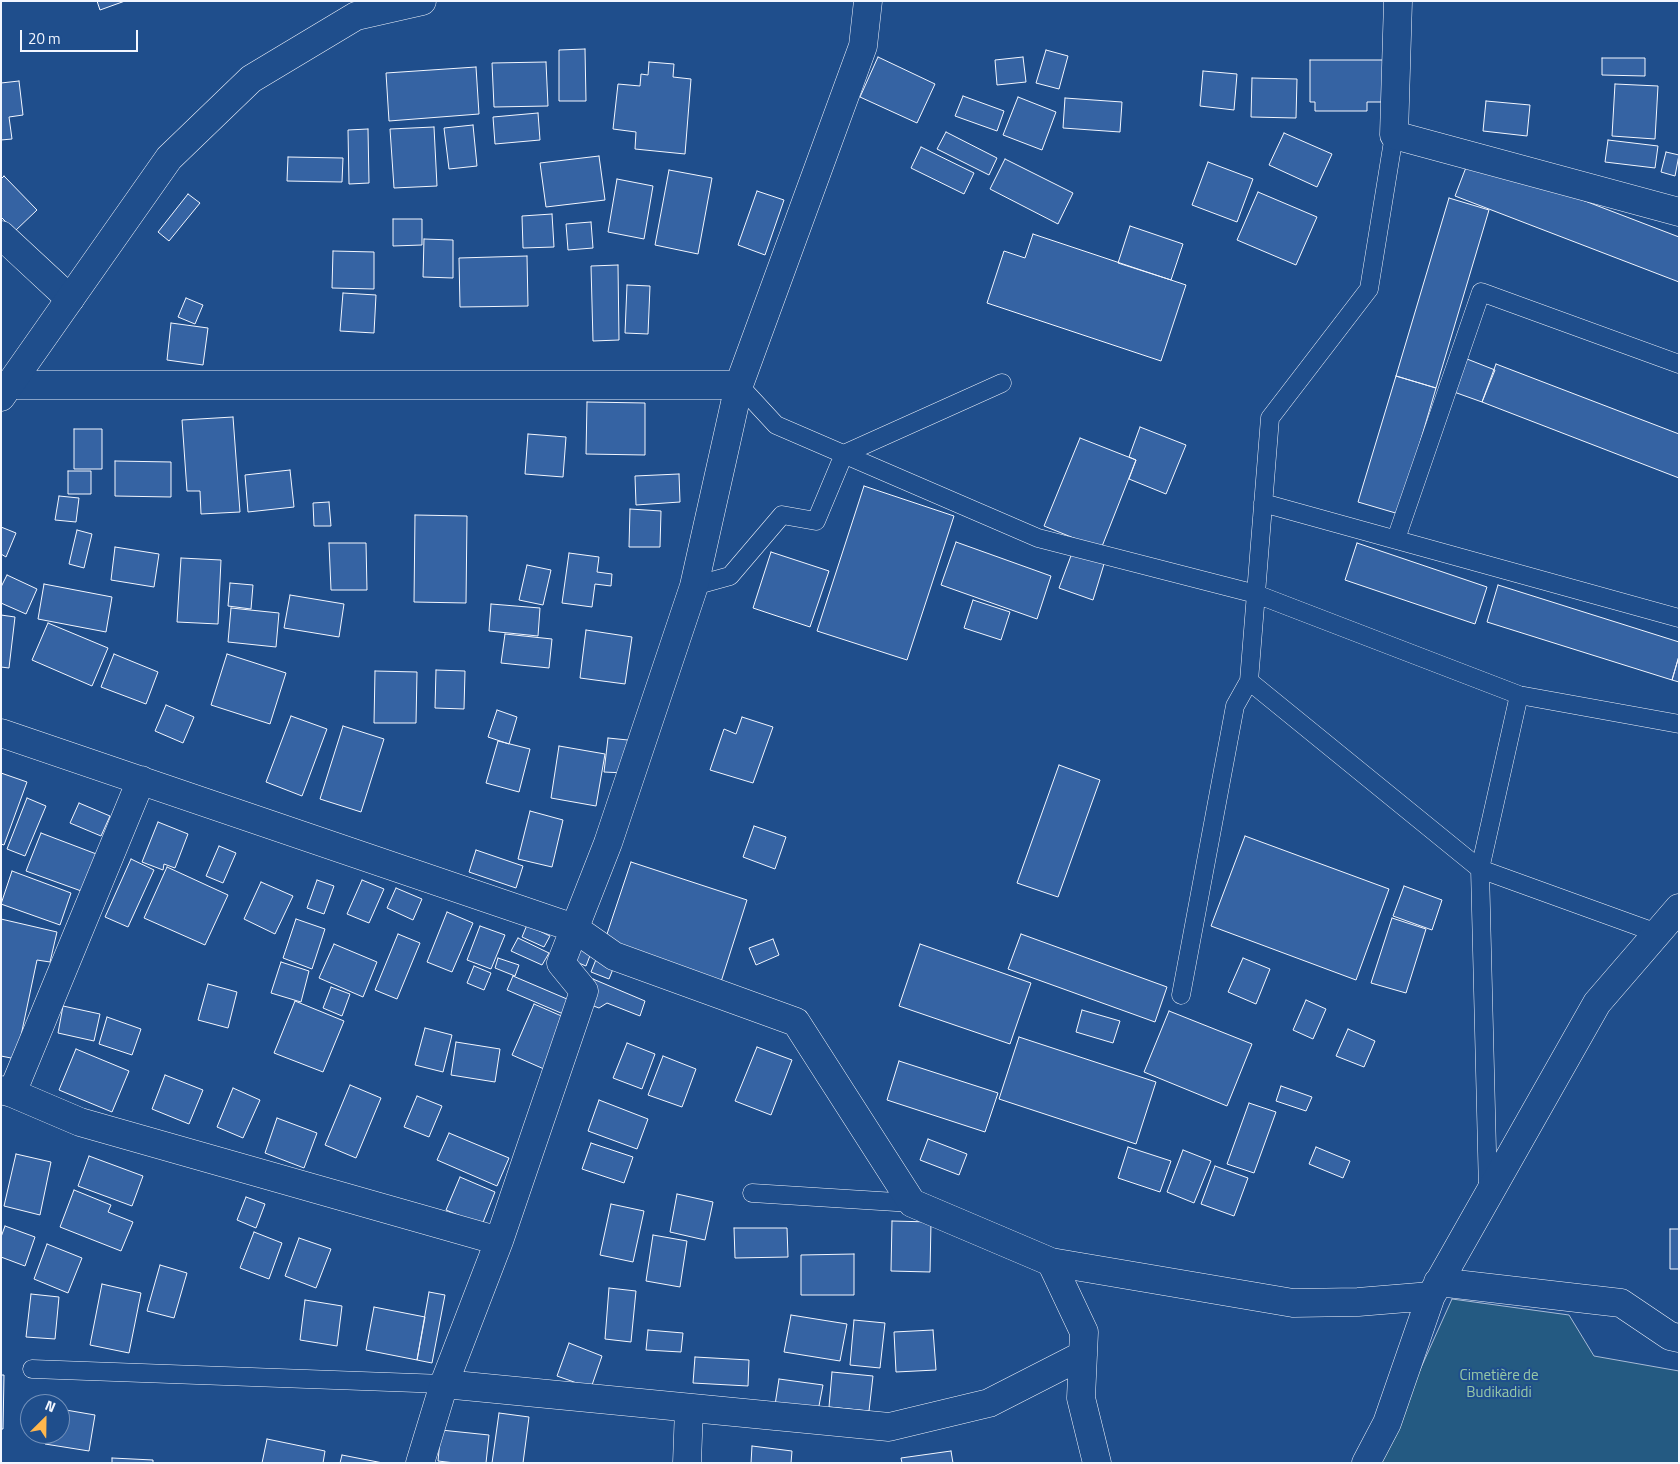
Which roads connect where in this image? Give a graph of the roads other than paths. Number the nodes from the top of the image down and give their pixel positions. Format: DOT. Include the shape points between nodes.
graph roads {
  1 [pos="422,1"];
  2 [pos="868,1"];
  3 [pos="1398,1"];
  4 [pos="1394,136"];
  5 [pos="1679,212"];
  6 [pos="1,235"];
  7 [pos="70,299"];
  8 [pos="1679,364"];
  9 [pos="1002,383"];
  10 [pos="739,386"];
  11 [pos="4,389"];
  12 [pos="844,454"];
  13 [pos="1263,503"];
  14 [pos="1396,539"];
  15 [pos="694,586"];
  16 [pos="1256,594"];
  17 [pos="1679,618"];
  18 [pos="1249,681"];
  19 [pos="1519,695"];
  20 [pos="1679,724"];
  21 [pos="1,733"];
  22 [pos="141,780"];
  23 [pos="1480,870"];
  24 [pos="1679,908"];
  25 [pos="574,928"];
  26 [pos="1657,933"];
  27 [pos="1181,995"];
  28 [pos="7,1092"];
  29 [pos="752,1193"];
  30 [pos="1488,1194"];
  31 [pos="912,1203"];
  32 [pos="499,1241"];
  33 [pos="1051,1262"];
  34 [pos="1435,1289"];
  35 [pos="1679,1338"];
  36 [pos="1083,1355"];
  37 [pos="32,1369"];
  38 [pos="444,1384"];
  39 [pos="689,1408"];
  40 [pos="420,1463"];
  41 [pos="686,1463"];
  42 [pos="1097,1463"];
  43 [pos="1366,1463"];
  1 -- 7 [label="main road" via="356,16 251,79 169,158"];
  2 -- 10 [label="main road" via="863,46"];
  3 -- 4 [label="main road"];
  4 -- 5 [label="main road"];
  4 -- 13 [label="lane" via="1370,289 1270,418"];
  6 -- 7 [label="main road"];
  7 -- 11 [label="main road"];
  8 -- 14 [label="lane" via="1481,292"];
  9 -- 12 [label="lane"];
  10 -- 11 [label="main road"];
  10 -- 12 [label="lane" via="776,425"];
  10 -- 15 [label="main road"];
  12 -- 15 [label="lane" via="816,521 782,515 730,576"];
  12 -- 16 [label="lane" via="1038,538"];
  13 -- 14 [label="lane"];
  13 -- 16 [label="lane"];
  14 -- 17 [label="lane"];
  15 -- 25 [label="main road" via="608,843"];
  16 -- 18 [label="lane"];
  16 -- 19 [label="lane"];
  18 -- 23 [label="lane"];
  18 -- 27 [label="lane" via="1235,706"];
  19 -- 20 [label="lane"];
  19 -- 23 [label="lane"];
  21 -- 22 [label="main road"];
  22 -- 25 [label="main road"];
  22 -- 28 [label="main road"];
  23 -- 26 [label="lane"];
  23 -- 30 [label="lane"];
  24 -- 26 [label="main road"];
  25 -- 31 [label="main road" via="614,956 796,1022"];
  25 -- 32 [label="main road" via="560,962 584,991"];
  26 -- 30 [label="main road" via="1597,1003"];
  28 -- 32 [label="main road" via="80,1122"];
  29 -- 31 [label="lane"];
  30 -- 34 [label="main road"];
  31 -- 33 [label="main road"];
  32 -- 38 [label="main road"];
  33 -- 34 [label="main road" via="1292,1303 1358,1302"];
  33 -- 36 [label="main road" via="1084,1332"];
  34 -- 35 [label="main road" via="1621,1303 1670,1336"];
  34 -- 43 [label="main road" via="1387,1423"];
  36 -- 39 [label="main road" via="989,1403 889,1427"];
  36 -- 42 [label="main road" via="1081,1398"];
  37 -- 38 [label="lane"];
  38 -- 39 [label="main road"];
  38 -- 40 [label="main road"];
  39 -- 41 [label="main road"];
}
